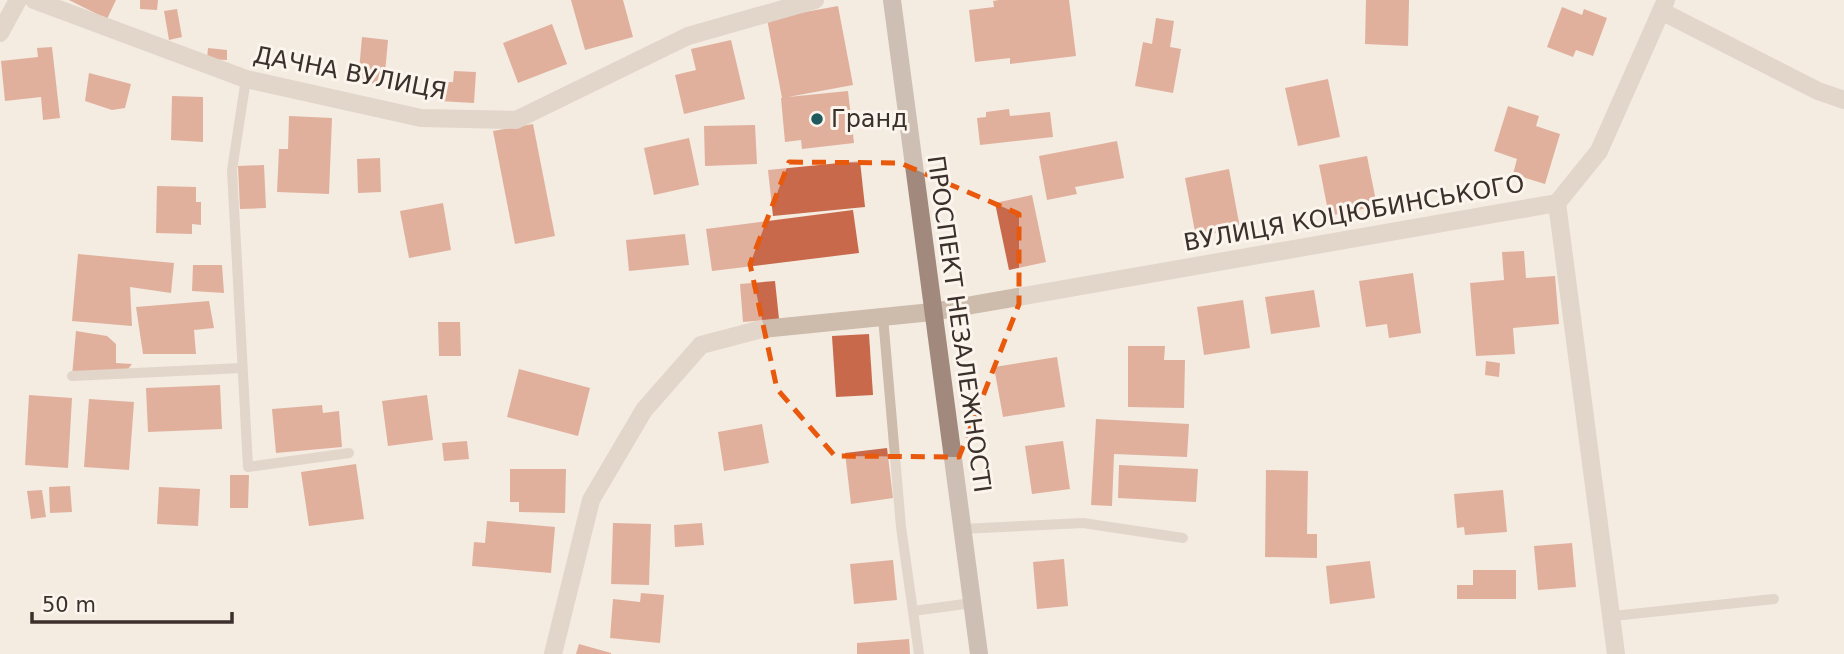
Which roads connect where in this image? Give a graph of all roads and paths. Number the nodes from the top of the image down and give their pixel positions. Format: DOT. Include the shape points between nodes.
graph roads {
  1 [pos="18,0"];
  2 [pos="34,0"];
  3 [pos="815,0"];
  4 [pos="891,0"];
  5 [pos="1663,6"];
  6 [pos="0,33"];
  7 [pos="246,79"];
  8 [pos="1844,100"];
  9 [pos="1557,203"];
  10 [pos="932,312"];
  11 [pos="883,317"];
  12 [pos="242,369"];
  13 [pos="72,376"];
  14 [pos="349,453"];
  15 [pos="962,529"];
  16 [pos="1183,538"];
  17 [pos="1774,599"];
  18 [pos="972,603"];
  19 [pos="913,611"];
  20 [pos="1613,616"];
  21 [pos="553,654"];
  22 [pos="919,654"];
  23 [pos="979,654"];
  24 [pos="1616,654"];
  1 -- 6 [label="street"];
  2 -- 7 [label="street, ДАЧНА ВУЛИЦЯ"];
  3 -- 7 [label="street, ДАЧНА ВУЛИЦЯ" via="688,36 516,120 421,118"];
  4 -- 10 [label="main road, ПРОСПЕКТ НЕЗАЛЕЖНОСТІ"];
  5 -- 8 [label="street" via="1818,91"];
  5 -- 9 [label="street, ВУЛИЦЯ КОЦЮБИНСЬКОГО" via="1599,152"];
  7 -- 12 [label="lane" via="232,170"];
  9 -- 10 [label="street, ВУЛИЦЯ КОЦЮБИНСЬКОГО"];
  9 -- 20 [label="street"];
  10 -- 11 [label="street, ВУЛИЦЯ КОЦЮБИНСЬКОГО"];
  10 -- 15 [label="main road, ПРОСПЕКТ НЕЗАЛЕЖНОСТІ"];
  11 -- 19 [label="lane"];
  11 -- 21 [label="street, ВУЛИЦЯ КОЦЮБИНСЬКОГО" via="762,329 701,345 644,410 591,500"];
  12 -- 13 [label="lane"];
  12 -- 14 [label="lane" via="248,467"];
  15 -- 16 [label="lane" via="1083,523"];
  15 -- 18 [label="main road, ПРОСПЕКТ НЕЗАЛЕЖНОСТІ"];
  17 -- 20 [label="lane"];
  18 -- 19 [label="lane"];
  18 -- 23 [label="main road, ПРОСПЕКТ НЕЗАЛЕЖНОСТІ"];
  19 -- 22 [label="lane"];
  20 -- 24 [label="street"];
}
